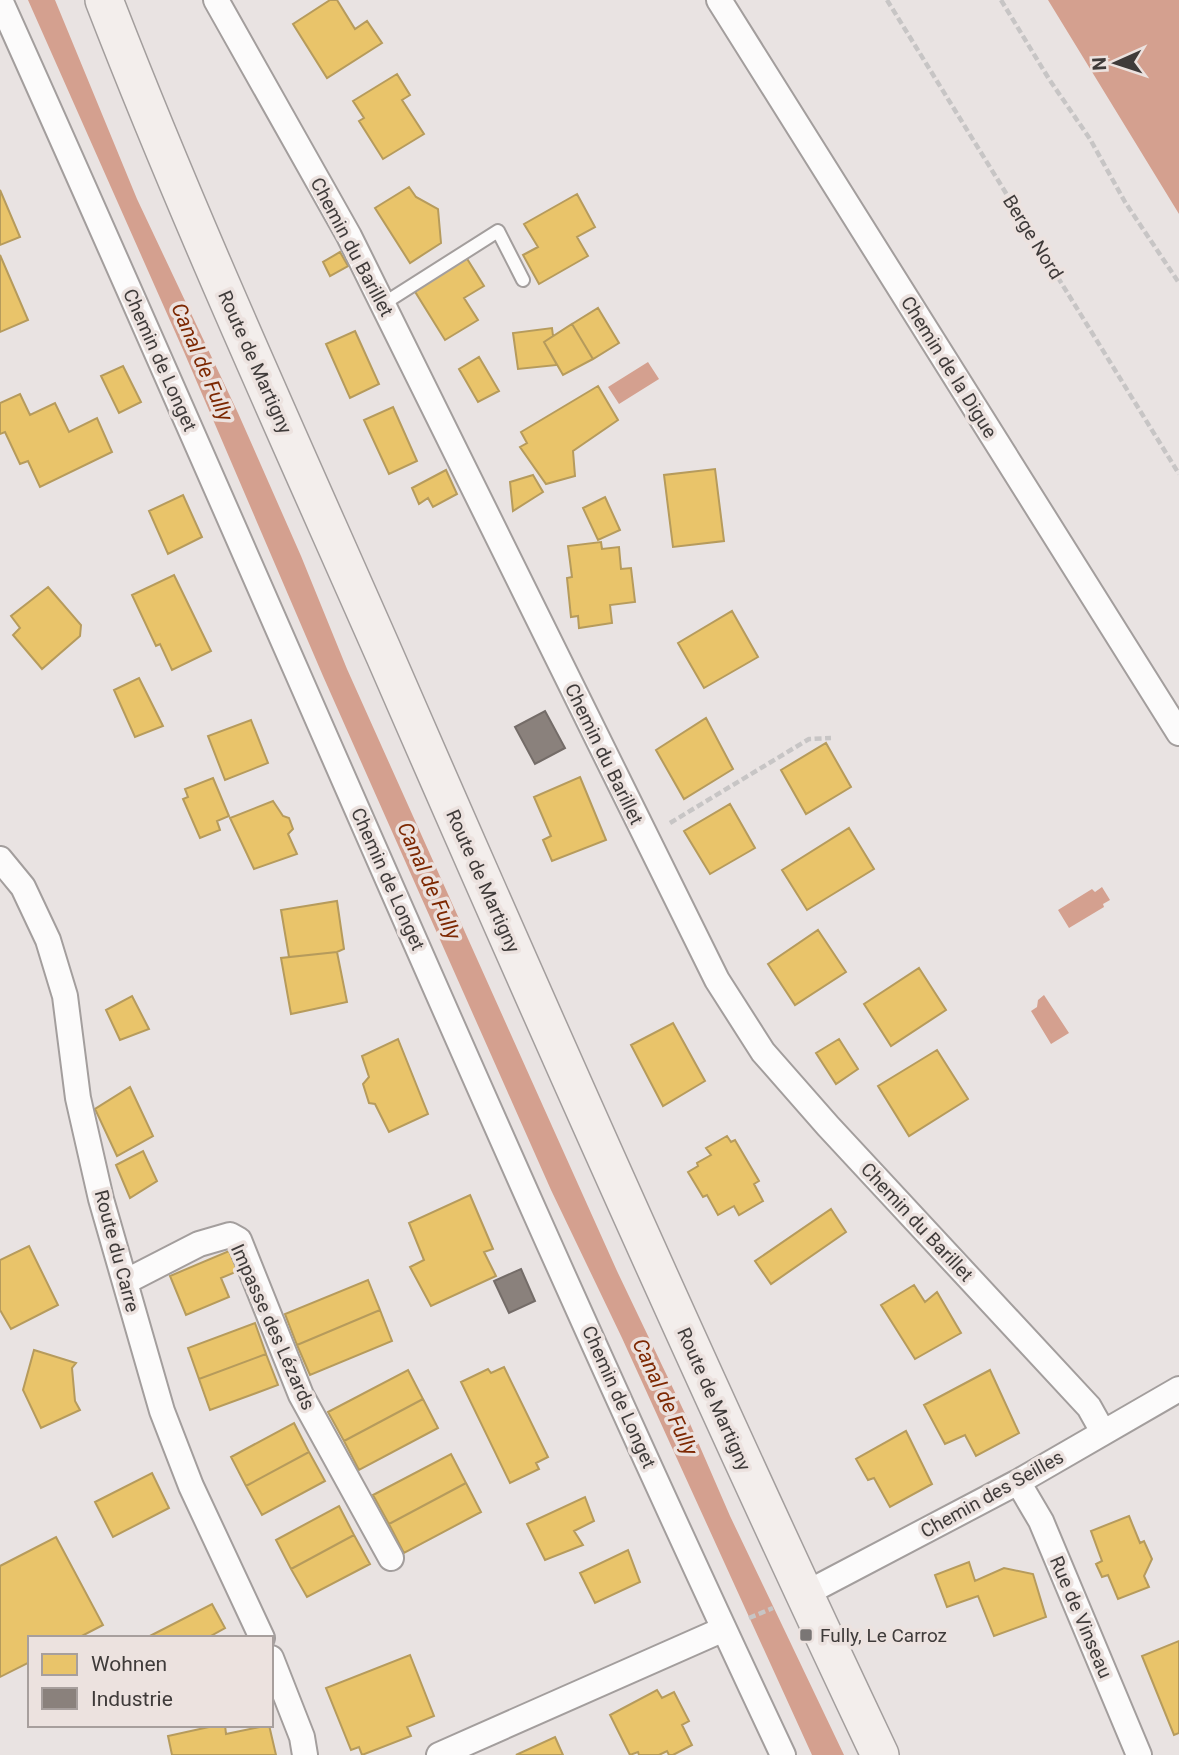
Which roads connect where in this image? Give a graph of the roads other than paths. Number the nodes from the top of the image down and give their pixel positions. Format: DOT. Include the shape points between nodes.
graph roads {
  1 [pos="0,0"];
  2 [pos="104,0"];
  3 [pos="216,0"];
  4 [pos="719,0"];
  5 [pos="523,280"];
  6 [pos="383,304"];
  7 [pos="1179,733"];
  8 [pos="0,859"];
  9 [pos="125,1282"];
  10 [pos="1179,1389"];
  11 [pos="1103,1432"];
  12 [pos="1018,1482"];
  13 [pos="391,1558"];
  14 [pos="789,1601"];
  15 [pos="731,1626"];
  16 [pos="261,1636"];
  17 [pos="273,1663"];
  18 [pos="305,1755"];
  19 [pos="439,1755"];
  20 [pos="783,1755"];
  21 [pos="880,1755"];
  22 [pos="1139,1755"];
  1 -- 15 [label="street, Chemin de Longet" via="387,879"];
  2 -- 14 [label="main road, Route de Martigny" via="181,192 525,978"];
  3 -- 6 [label="street, Chemin du Barillet"];
  4 -- 7 [label="street, Chemin de la Digue"];
  5 -- 6 [label="lane" via="498,231"];
  6 -- 11 [label="street, Chemin du Barillet" via="717,980 763,1052 1089,1407"];
  8 -- 9 [label="street, Route du Carre" via="23,887 65,996 78,1098"];
  9 -- 13 [label="street, Impasse des Lézards" via="199,1244 230,1235 239,1240 301,1395"];
  9 -- 16 [label="street, Route du Carre" via="191,1486"];
  10 -- 11 [label="street, Chemin des Seilles"];
  11 -- 12 [label="street, Chemin des Seilles"];
  12 -- 14 [label="street, Chemin des Seilles"];
  12 -- 22 [label="street, Rue de Vinseau" via="1041,1521"];
  14 -- 21 [label="main road, Route de Martigny"];
  15 -- 19 [label="street"];
  15 -- 20 [label="street, Chemin de Longet"];
  17 -- 18 [label="street"];
}
